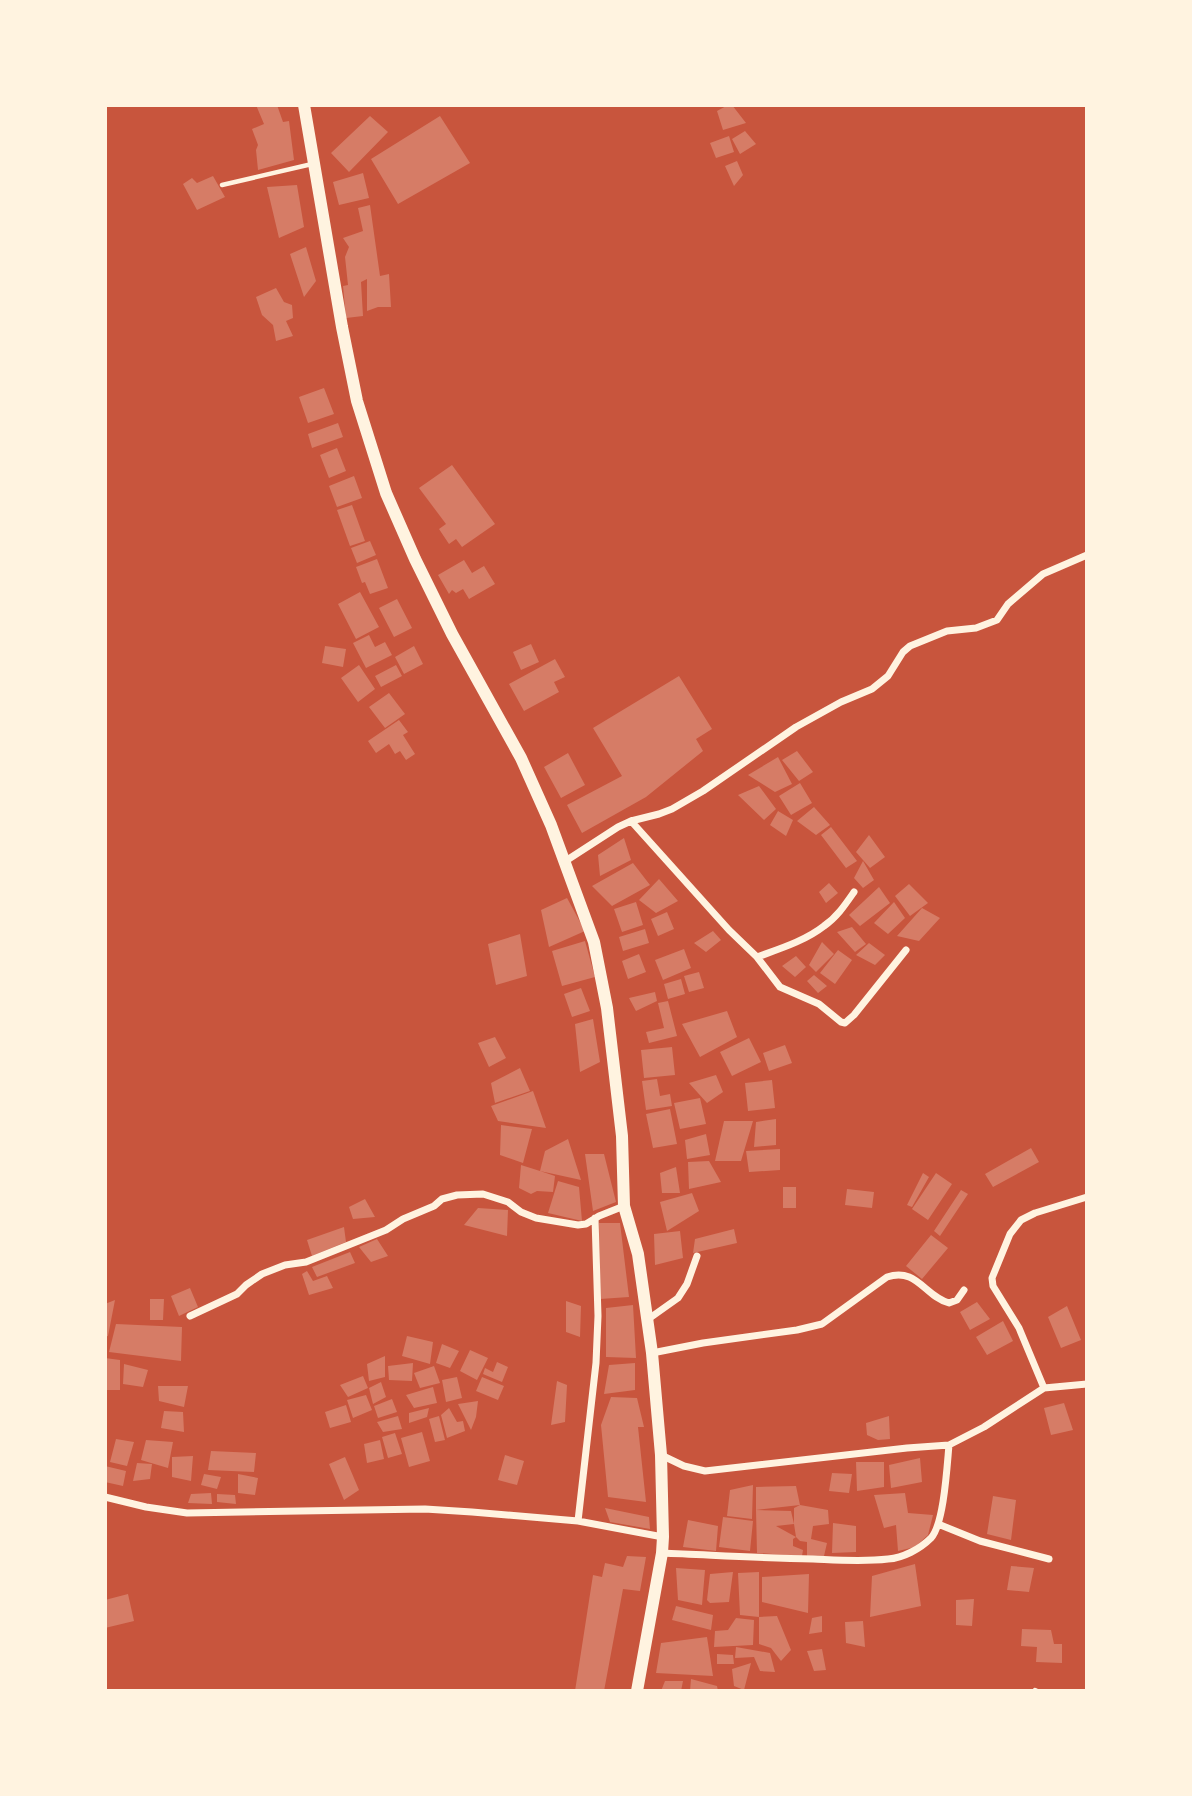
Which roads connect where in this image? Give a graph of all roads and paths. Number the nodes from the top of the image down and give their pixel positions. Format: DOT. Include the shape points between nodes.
graph roads {
  1 [pos="304,105"];
  2 [pos="313,164"];
  3 [pos="222,185"];
  4 [pos="1087,555"];
  5 [pos="631,821"];
  6 [pos="564,862"];
  7 [pos="854,892"];
  8 [pos="906,950"];
  9 [pos="757,957"];
  10 [pos="1087,1197"];
  11 [pos="624,1206"];
  12 [pos="595,1218"];
  13 [pos="697,1256"];
  14 [pos="964,1290"];
  15 [pos="190,1316"];
  16 [pos="647,1320"];
  17 [pos="652,1353"];
  18 [pos="1087,1384"];
  19 [pos="1044,1388"];
  20 [pos="949,1445"];
  21 [pos="661,1455"];
  22 [pos="105,1497"];
  23 [pos="578,1521"];
  24 [pos="939,1524"];
  25 [pos="663,1537"];
  26 [pos="662,1553"];
  27 [pos="1049,1559"];
  28 [pos="637,1691"];
  1 -- 2 [label="main road"];
  2 -- 3 [label="lane"];
  2 -- 6 [label="main road" via="357,401 386,493 452,634 521,758"];
  4 -- 5 [label="street" via="1044,574 1008,604 997,620 947,631 910,646 872,689 796,727 672,809"];
  5 -- 6 [label="street"];
  5 -- 9 [label="street"];
  6 -- 11 [label="main road" via="594,942 607,1008 622,1136"];
  7 -- 9 [label="street" via="823,927"];
  8 -- 9 [label="street" via="845,1023 819,1004 780,987"];
  10 -- 19 [label="street" via="1021,1220 1010,1234 992,1278"];
  11 -- 12 [label="street"];
  11 -- 16 [label="main road" via="638,1254"];
  12 -- 15 [label="street" via="586,1224 566,1225 531,1217 508,1202 483,1194 457,1195 386,1230 262,1274 231,1298"];
  12 -- 23 [label="street" via="596,1363"];
  13 -- 16 [label="street" via="678,1298"];
  14 -- 17 [label="street" via="954,1302 944,1302 913,1278 892,1275 822,1324"];
  16 -- 17 [label="main road"];
  17 -- 21 [label="main road"];
  18 -- 19 [label="street"];
  19 -- 20 [label="street"];
  20 -- 21 [label="street" via="705,1471"];
  20 -- 24 [label="street"];
  21 -- 25 [label="main road"];
  22 -- 23 [label="street" via="187,1513 425,1509"];
  23 -- 25 [label="street"];
  24 -- 26 [label="street" via="922,1545 889,1559"];
  24 -- 27 [label="street" via="980,1541"];
  25 -- 26 [label="main road"];
  26 -- 28 [label="main road"];
}
